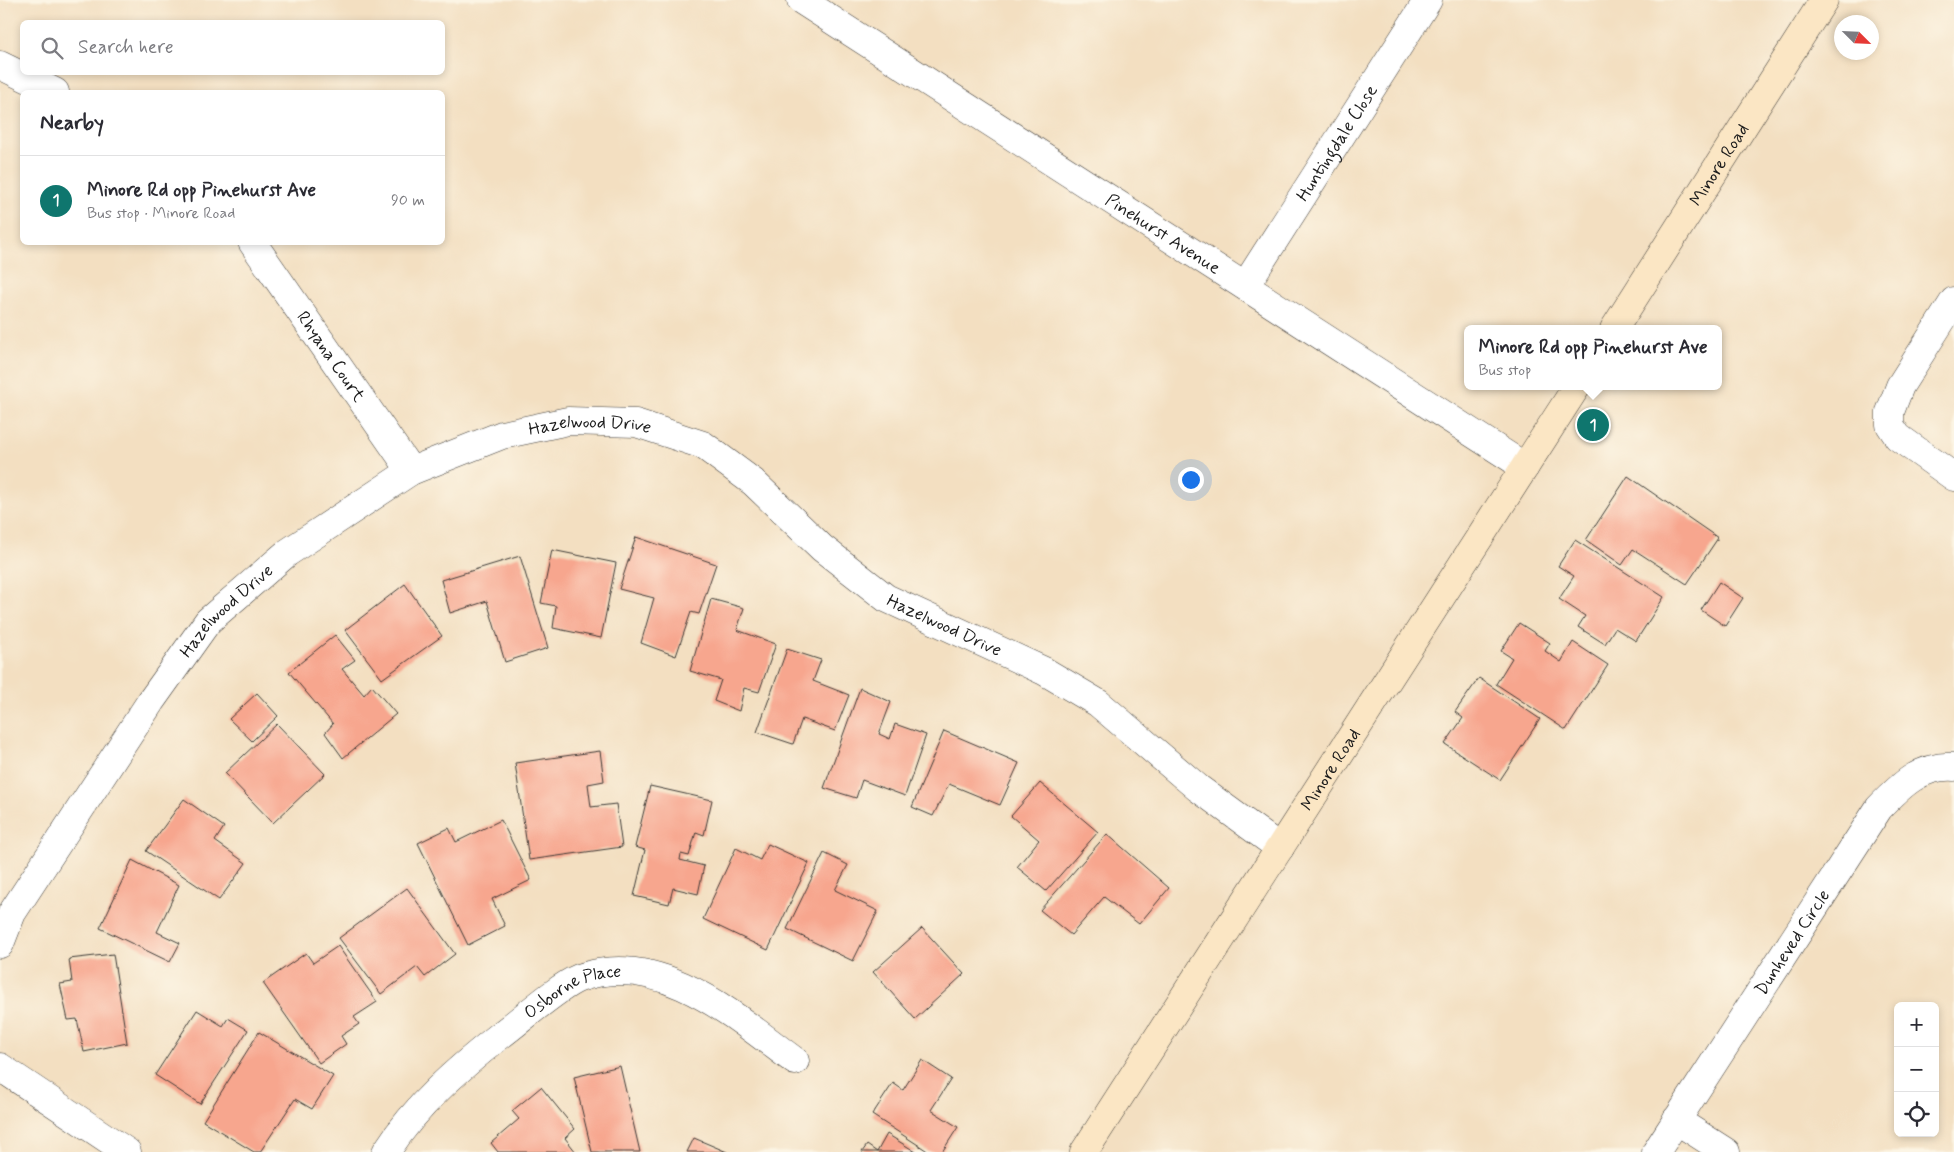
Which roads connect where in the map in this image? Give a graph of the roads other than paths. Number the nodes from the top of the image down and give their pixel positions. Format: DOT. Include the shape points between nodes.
graph roads {
  1 [pos="800,0"];
  2 [pos="1428,0"];
  3 [pos="1824,0"];
  4 [pos="0,65"];
  5 [pos="20,75"];
  6 [pos="20,75"];
  7 [pos="51,90"];
  8 [pos="254,245"];
  9 [pos="1245,286"];
  10 [pos="1954,301"];
  11 [pos="1617,325"];
  12 [pos="1574,390"];
  13 [pos="1525,467"];
  14 [pos="411,471"];
  15 [pos="1954,477"];
  16 [pos="1954,767"];
  17 [pos="1280,848"];
  18 [pos="6,909"];
  19 [pos="0,944"];
  20 [pos="795,1061"];
  21 [pos="0,1067"];
  22 [pos="1676,1120"];
  23 [pos="127,1152"];
  24 [pos="386,1152"];
  25 [pos="1084,1152"];
  26 [pos="1656,1152"];
  27 [pos="1726,1152"];
  1 -- 9 [label="street, Pinehurst Avenue"];
  2 -- 9 [label="street, Huntingdale Close"];
  3 -- 11 [label="street, Minore Road"];
  4 -- 6 [label="street"];
  5 -- 7 [label="street"];
  8 -- 14 [label="street, Rhyana Court"];
  9 -- 13 [label="street, Pinehurst Avenue"];
  10 -- 15 [label="street" via="1900,386 1890,412 1890,425 1898,438"];
  12 -- 13 [label="street, Minore Road"];
  13 -- 17 [label="street, Minore Road"];
  14 -- 17 [label="street, Hazelwood Drive" via="502,435 568,421 636,423 703,445 753,482 822,548 886,598 1044,671 1098,703 1198,788"];
  14 -- 18 [label="street, Hazelwood Drive" via="287,553 208,621"];
  16 -- 22 [label="street, Dunheved Circle" via="1942,766 1921,772 1900,785 1879,808"];
  17 -- 25 [label="street, Minore Road"];
  18 -- 19 [label="street, Hazelwood Drive"];
  20 -- 24 [label="street, Osborne Place" via="723,1009 673,980 620,969 578,979 541,1004 451,1075 399,1132"];
  21 -- 23 [label="street"];
  22 -- 26 [label="street, Dunheved Circle"];
  22 -- 27 [label="street"];
}
